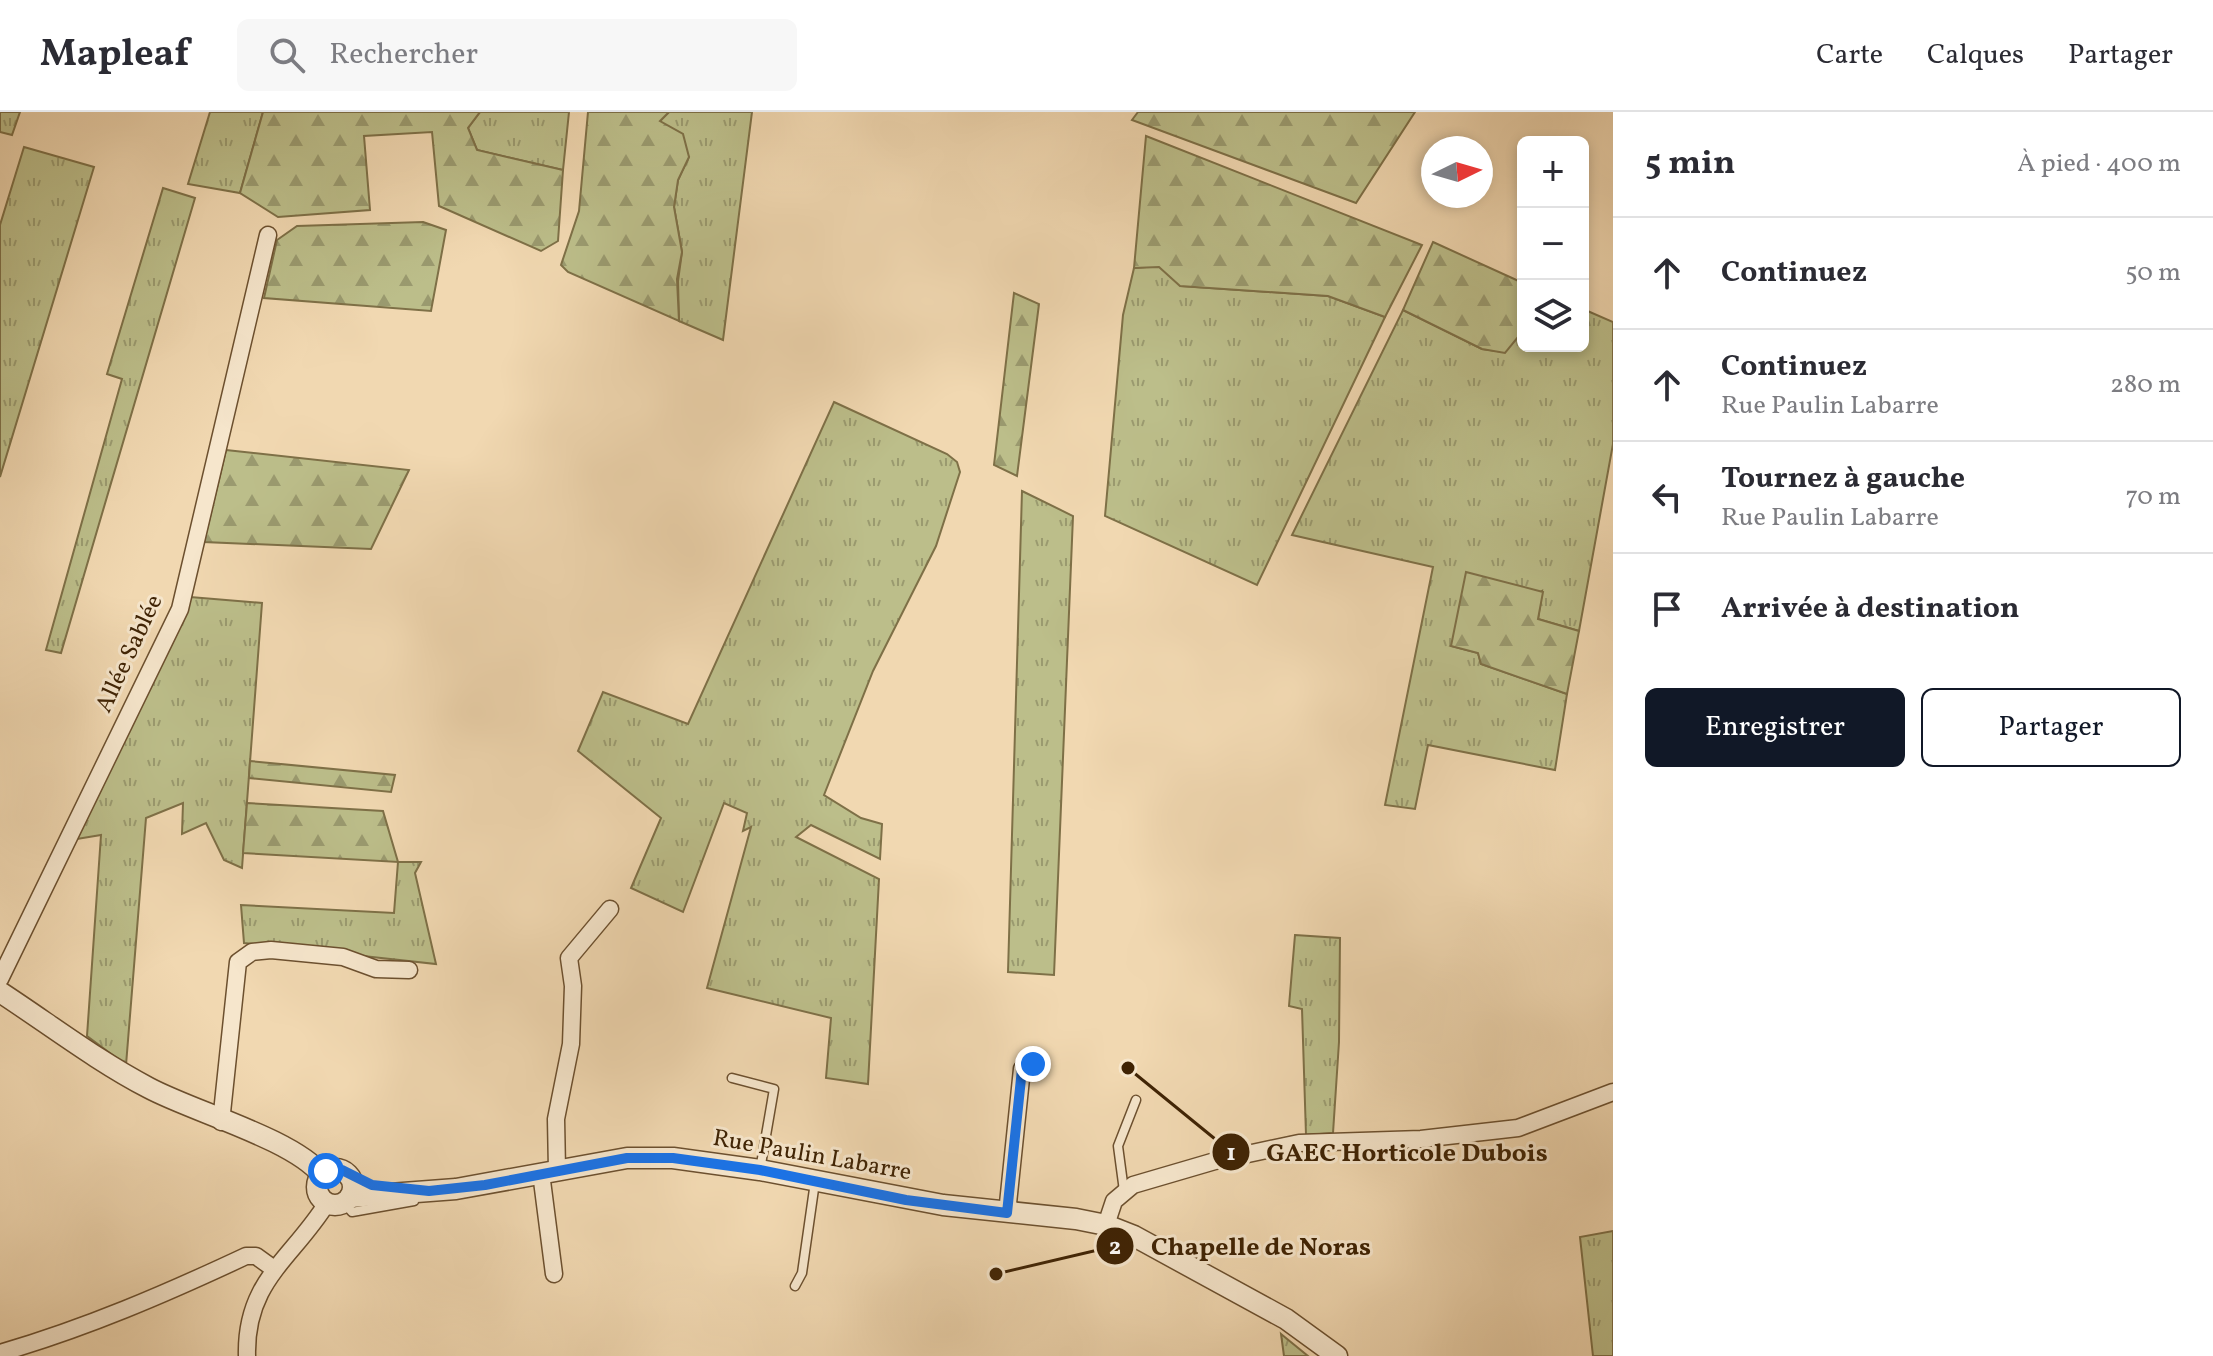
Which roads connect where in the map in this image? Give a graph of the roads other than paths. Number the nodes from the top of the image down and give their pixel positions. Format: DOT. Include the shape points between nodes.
graph roads {
  1 [pos="268,235"];
  2 [pos="610,909"];
  3 [pos="409,970"];
  4 [pos="0,979"];
  5 [pos="0,992"];
  6 [pos="1033,1064"];
  7 [pos="732,1078"];
  8 [pos="1613,1092"];
  9 [pos="1136,1100"];
  10 [pos="221,1122"];
  11 [pos="760,1170"];
  12 [pos="549,1171"];
  13 [pos="322,1175"];
  14 [pos="815,1182"];
  15 [pos="424,1191"];
  16 [pos="1124,1192"];
  17 [pos="343,1195"];
  18 [pos="1007,1213"];
  19 [pos="1106,1225"];
  20 [pos="274,1269"];
  21 [pos="554,1274"];
  22 [pos="795,1286"];
  23 [pos="0,1353"];
  24 [pos="247,1356"];
  25 [pos="1337,1356"];
  1 -- 4 [label="street, Allée Sablée" via="180,609"];
  2 -- 12 [label="street" via="569,958 571,1044"];
  3 -- 10 [label="street" via="271,950 252,952 238,962"];
  5 -- 10 [label="street" via="113,1068"];
  6 -- 18 [label="street" via="1022,1069"];
  7 -- 11 [label="lane" via="774,1089"];
  8 -- 16 [label="street" via="1518,1128 1421,1139 1299,1143 1215,1161"];
  9 -- 16 [label="lane" via="1118,1146"];
  10 -- 13 [label="street" via="292,1150"];
  11 -- 12 [label="street, Rue Paulin Labarre" via="673,1158 627,1158"];
  11 -- 14 [label="street, Rue Paulin Labarre"];
  12 -- 15 [label="street, Rue Paulin Labarre"];
  12 -- 21 [label="street"];
  13 -- 17 [label="street" via="318,1190"];
  13 -- 17 [label="street, Rue Paulin Labarre" via="337,1169"];
  14 -- 18 [label="street, Rue Paulin Labarre"];
  14 -- 22 [label="lane" via="802,1273"];
  15 -- 17 [label="street, Rue Paulin Labarre" via="372,1185"];
  15 -- 17 [label="lane" via="416,1201 352,1212"];
  16 -- 19 [label="street" via="1114,1201"];
  17 -- 20 [label="street"];
  18 -- 19 [label="street, Rue Paulin Labarre"];
  19 -- 25 [label="street, Rue Paulin Labarre" via="1229,1286"];
  20 -- 23 [label="street" via="256,1256 246,1256 113,1316"];
  20 -- 24 [label="street" via="249,1318"];
}
